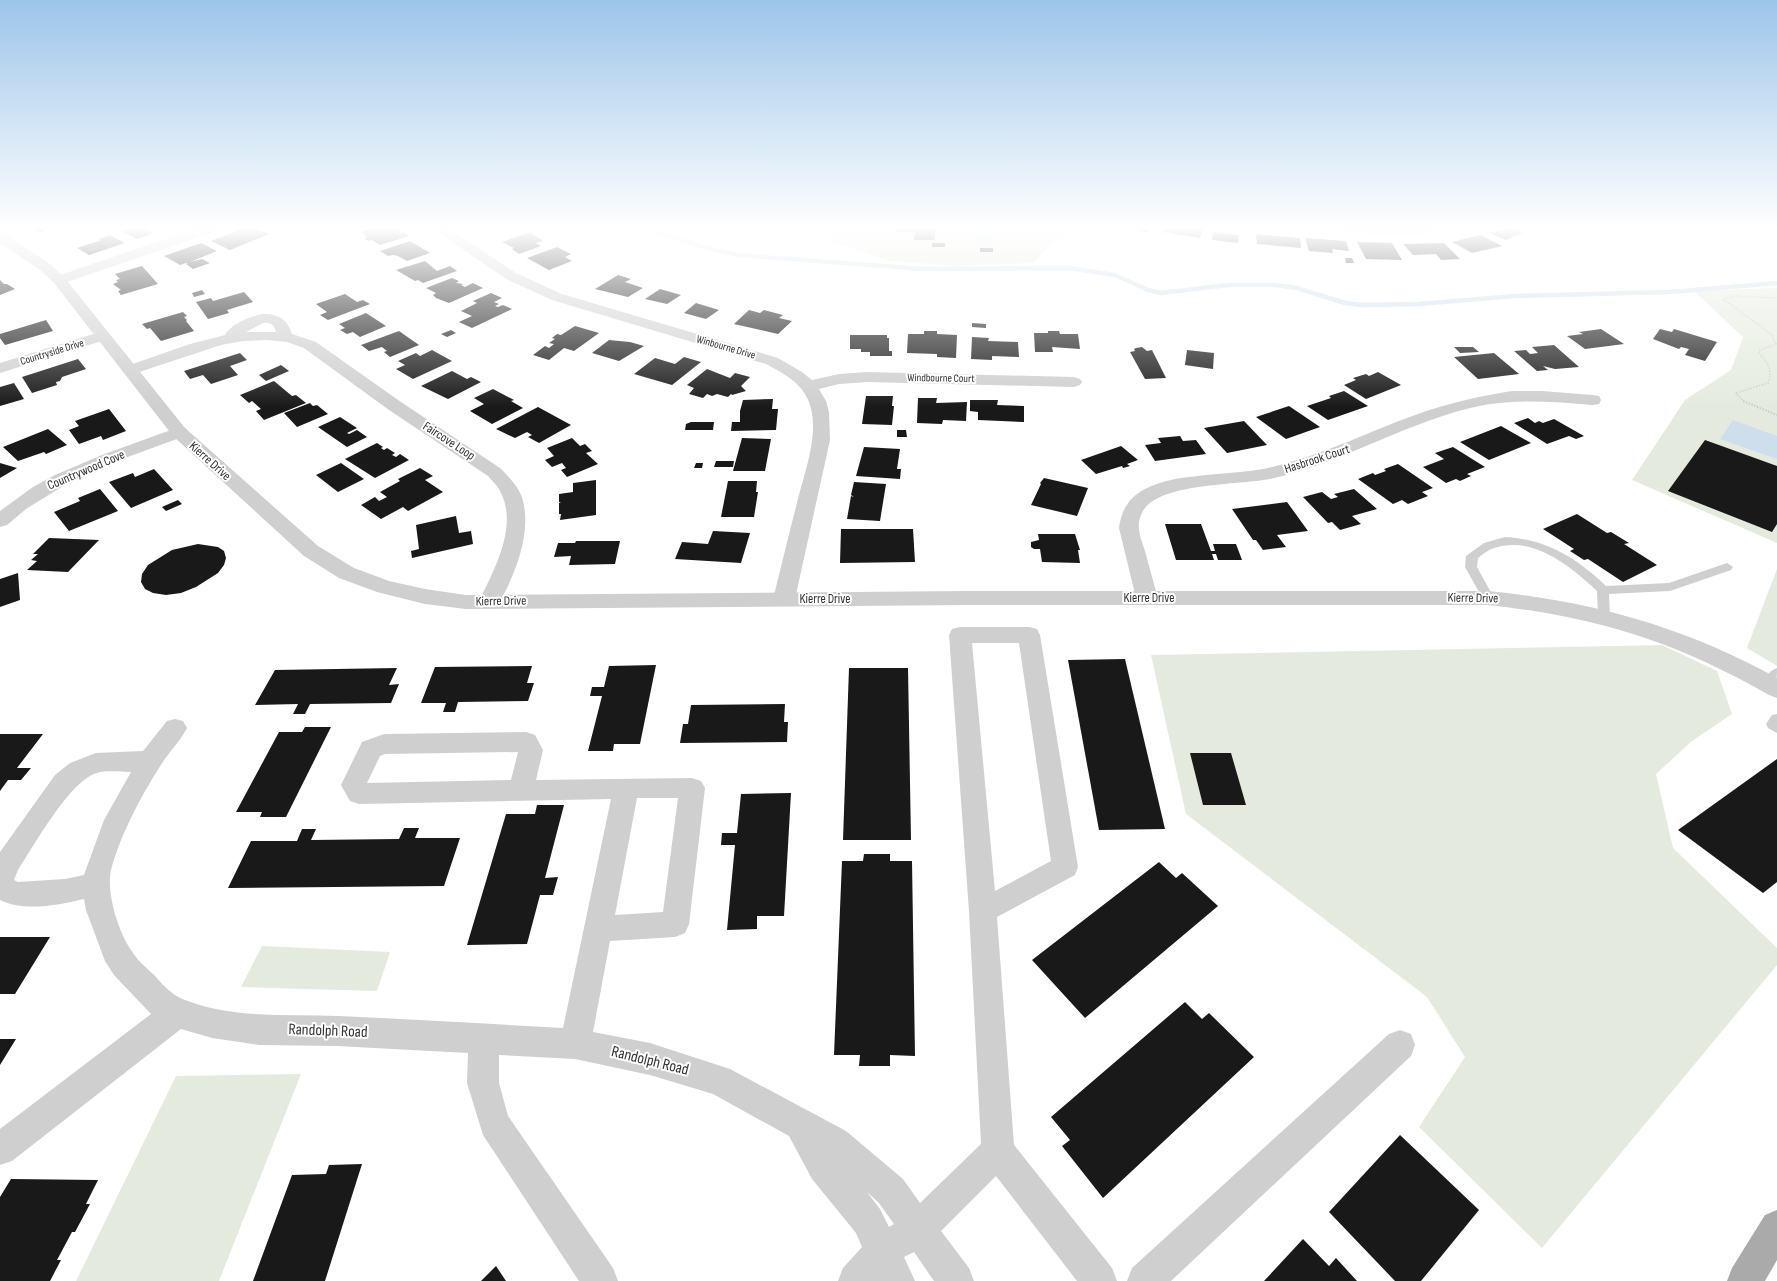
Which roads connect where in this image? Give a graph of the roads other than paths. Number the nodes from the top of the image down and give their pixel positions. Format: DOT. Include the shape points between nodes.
graph roads {
  1 [pos="65,288"];
  2 [pos="535,288"];
  3 [pos="103,336"];
  4 [pos="0,368"];
  5 [pos="130,370"];
  6 [pos="1074,382"];
  7 [pos="808,386"];
  8 [pos="1593,400"];
  9 [pos="179,432"];
  10 [pos="0,521"];
  11 [pos="1727,567"];
  12 [pos="1603,590"];
  13 [pos="1146,598"];
  14 [pos="1488,598"];
  15 [pos="784,599"];
  16 [pos="490,601"];
  17 [pos="1604,616"];
  18 [pos="1774,682"];
  19 [pos="1777,719"];
  20 [pos="1777,727"];
  21 [pos="175,728"];
  22 [pos="150,761"];
  23 [pos="626,788"];
  24 [pos="521,790"];
  25 [pos="0,881"];
  26 [pos="96,884"];
  27 [pos="0,886"];
  28 [pos="983,911"];
  29 [pos="597,929"];
  30 [pos="177,1013"];
  31 [pos="484,1039"];
  32 [pos="575,1044"];
  33 [pos="1400,1045"];
  34 [pos="800,1124"];
  35 [pos="0,1149"];
  36 [pos="998,1151"];
  37 [pos="1777,1227"];
  38 [pos="918,1229"];
  39 [pos="882,1251"];
  40 [pos="600,1281"];
  41 [pos="856,1281"];
  42 [pos="897,1281"];
  43 [pos="956,1281"];
  44 [pos="1099,1281"];
  45 [pos="1146,1281"];
  46 [pos="1744,1281"];
  1 -- 3 [label="street, Kierre Drive"];
  2 -- 7 [label="street, Winbourne Drive" via="577,304 772,361 783,366"];
  3 -- 4 [label="street, Countryside Drive"];
  3 -- 5 [label="street, Kierre Drive"];
  5 -- 9 [label="street, Kierre Drive"];
  5 -- 16 [label="street, Faircove Loop" via="228,339 255,336 286,337 310,345 494,472 506,486 515,508 516,528"];
  6 -- 7 [label="street, Windbourne Court" via="868,377"];
  7 -- 15 [label="street, Winbourne Drive" via="820,404 822,440"];
  8 -- 13 [label="street, Hasbrook Court" via="1511,396 1437,414 1306,464 1277,472 1166,487 1142,499 1134,507 1130,517 1129,528"];
  9 -- 10 [label="street, Countrywood Cove" via="81,470 40,490"];
  9 -- 16 [label="street, Kierre Drive" via="311,551 350,576 397,592 425,598 466,602"];
  11 -- 12 [label="lane" via="1670,587"];
  12 -- 14 [label="lane" via="1587,573 1562,557 1540,546 1516,541 1482,546 1472,556 1471,567"];
  12 -- 17 [label="lane"];
  13 -- 14 [label="street, Kierre Drive"];
  13 -- 15 [label="street, Kierre Drive"];
  14 -- 17 [label="street, Kierre Drive" via="1542,603"];
  15 -- 16 [label="street, Kierre Drive"];
  17 -- 18 [label="street, Kierre Drive" via="1647,628"];
  19 -- 20 [label="lane" via="1773,724"];
  21 -- 22 [label="street, Randolph Road"];
  22 -- 25 [label="street" via="96,763 79,770 64,782 7,864"];
  22 -- 26 [label="street, Randolph Road" via="116,820 98,870"];
  23 -- 24 [label="street"];
  23 -- 29 [label="street"];
  23 -- 29 [label="street" via="692,788 674,924"];
  24 -- 24 [label="street" via="359,794 354,785 371,750 384,744 526,742 531,750"];
  26 -- 27 [label="street" via="64,892 16,894"];
  26 -- 30 [label="street, Randolph Road" via="100,910 115,950 124,965 158,1001"];
  28 -- 28 [label="street" via="960,635 1028,635 1066,867"];
  28 -- 36 [label="street"];
  29 -- 32 [label="street"];
  30 -- 31 [label="street, Randolph Road" via="212,1023 260,1030 337,1031"];
  30 -- 35 [label="street"];
  31 -- 32 [label="street, Randolph Road"];
  31 -- 40 [label="street" via="483,1083 494,1124"];
  32 -- 34 [label="street, Randolph Road" via="650,1058 720,1080"];
  33 -- 45 [label="street"];
  34 -- 38 [label="street, Randolph Road" via="834,1143 891,1191"];
  34 -- 39 [label="street" via="824,1168 868,1221"];
  36 -- 38 [label="street"];
  36 -- 44 [label="street"];
  37 -- 46 [label="main road"];
  38 -- 39 [label="street"];
  38 -- 43 [label="street, Randolph Road"];
  39 -- 41 [label="street"];
  39 -- 42 [label="street"];
}
